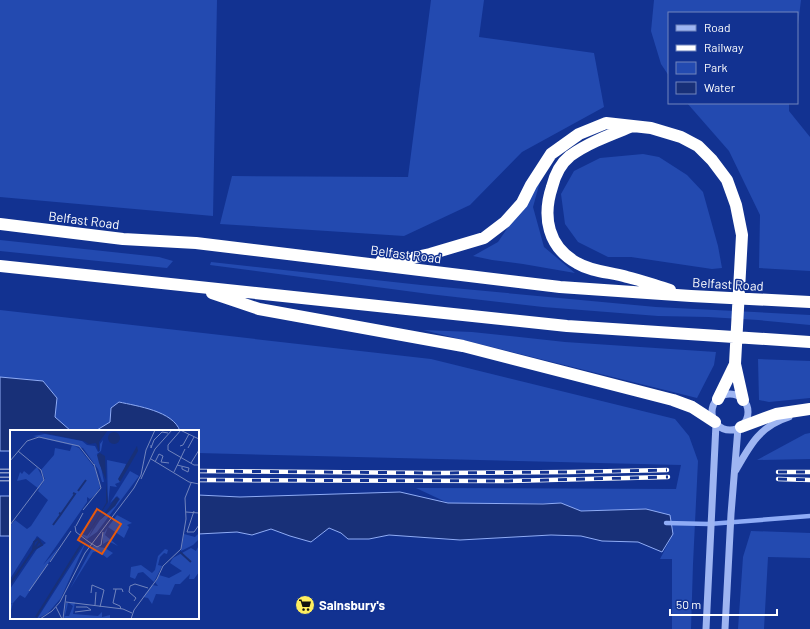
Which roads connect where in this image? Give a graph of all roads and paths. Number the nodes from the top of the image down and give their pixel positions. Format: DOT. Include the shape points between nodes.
graph roads {
  1 [pos="634,125"];
  2 [pos="0,224"];
  3 [pos="356,262"];
  4 [pos="0,266"];
  5 [pos="190,286"];
  6 [pos="691,296"];
  7 [pos="810,302"];
  8 [pos="810,342"];
  9 [pos="736,362"];
  10 [pos="718,399"];
  11 [pos="743,400"];
  12 [pos="810,409"];
  13 [pos="716,423"];
  14 [pos="740,428"];
  15 [pos="734,474"];
  16 [pos="706,629"];
  17 [pos="725,629"];
  1 -- 3 [label="highway" via="606,123 579,134 551,154 522,203 505,222 484,238 407,259"];
  1 -- 6 [label="highway" via="600,138 570,156 556,172 547,203 551,236 568,257 589,270 626,277"];
  1 -- 9 [label="highway" via="681,136 698,146 727,180 736,205 742,235"];
  2 -- 3 [label="highway, Belfast Road"];
  3 -- 6 [label="highway, Belfast Road" via="560,287"];
  4 -- 5 [label="highway"];
  5 -- 8 [label="highway" via="567,326"];
  5 -- 13 [label="highway" via="259,310 463,346 673,400 692,407"];
  6 -- 7 [label="highway, Belfast Road"];
  9 -- 10 [label="highway"];
  9 -- 11 [label="highway"];
  10 -- 11 [label="street" via="728,394 739,396"];
  10 -- 13 [label="street" via="712,410"];
  11 -- 14 [label="street" via="748,410 745,422"];
  12 -- 14 [label="highway" via="776,414"];
  12 -- 15 [label="street" via="781,419 763,431 750,445"];
  13 -- 14 [label="street" via="729,430"];
  13 -- 16 [label="street"];
  14 -- 15 [label="street"];
  15 -- 17 [label="street"];
}
